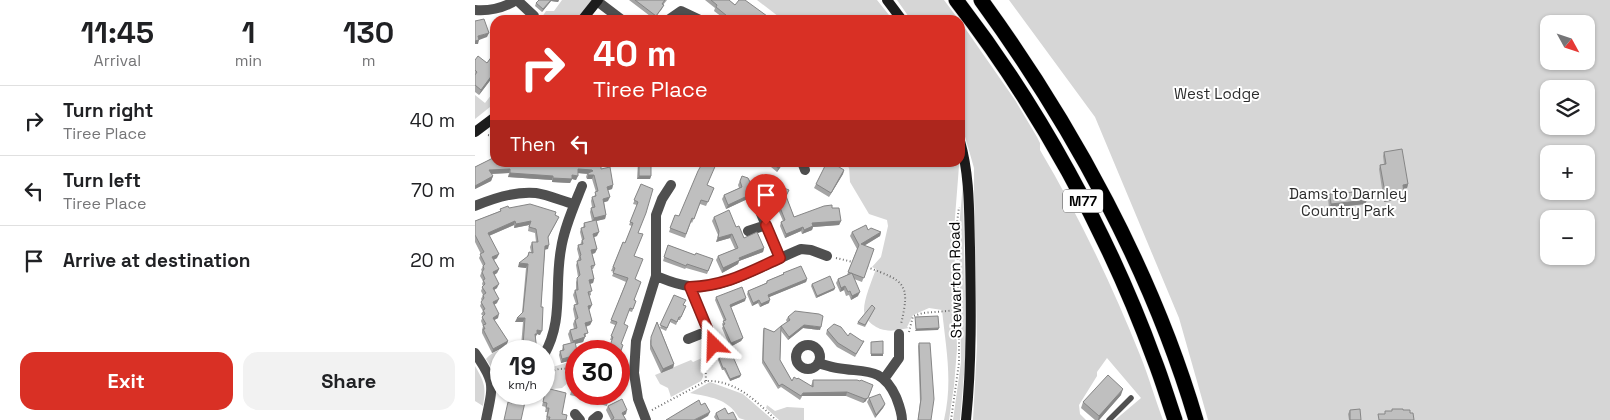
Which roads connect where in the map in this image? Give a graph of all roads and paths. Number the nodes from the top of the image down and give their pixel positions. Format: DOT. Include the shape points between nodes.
graph roads {
  1 [pos="516,0"];
  2 [pos="685,0"];
  3 [pos="887,0"];
  4 [pos="956,0"];
  5 [pos="981,0"];
  6 [pos="597,1"];
  7 [pos="475,10"];
  8 [pos="681,11"];
  9 [pos="533,15"];
  10 [pos="586,15"];
  11 [pos="615,15"];
  12 [pos="675,15"];
  13 [pos="689,15"];
  14 [pos="898,15"];
  15 [pos="490,121"];
  16 [pos="475,132"];
  17 [pos="965,163"];
  18 [pos="671,184"];
  19 [pos="582,186"];
  20 [pos="959,203"];
  21 [pos="574,204"];
  22 [pos="475,206"];
  23 [pos="759,209"];
  24 [pos="766,225"];
  25 [pos="748,231"];
  26 [pos="827,256"];
  27 [pos="780,258"];
  28 [pos="855,263"];
  29 [pos="864,266"];
  30 [pos="656,276"];
  31 [pos="690,287"];
  32 [pos="959,310"];
  33 [pos="708,331"];
  34 [pos="904,335"];
  35 [pos="688,339"];
  36 [pos="552,340"];
  37 [pos="714,345"];
  38 [pos="475,353"];
  39 [pos="818,363"];
  40 [pos="490,375"];
  41 [pos="884,379"];
  42 [pos="706,381"];
  43 [pos="1131,398"];
  44 [pos="491,405"];
  45 [pos="645,417"];
  46 [pos="486,420"];
  47 [pos="776,420"];
  48 [pos="902,420"];
  49 [pos="951,420"];
  50 [pos="966,420"];
  51 [pos="1109,420"];
  52 [pos="1175,420"];
  53 [pos="1196,420"];
  1 -- 7 [label="street" via="490,10"];
  1 -- 9 [label="street"];
  2 -- 8 [label="street"];
  3 -- 14 [label="main road"];
  4 -- 52 [label="highway, M77" via="1032,110 1083,201 1119,273"];
  5 -- 53 [label="highway, M77" via="1034,76 1092,175 1145,284"];
  6 -- 10 [label="main road"];
  6 -- 11 [label="street"];
  8 -- 12 [label="street"];
  8 -- 13 [label="street"];
  15 -- 16 [label="main road"];
  17 -- 50 [label="main road, Stewarton Road" via="971,353"];
  18 -- 30 [label="street" via="657,215"];
  19 -- 21 [label="street"];
  20 -- 32 [label="path"];
  21 -- 22 [label="street" via="536,194 516,194 493,198"];
  21 -- 36 [label="street" via="561,247 557,277 558,310"];
  23 -- 24 [label="street"];
  24 -- 25 [label="street"];
  24 -- 27 [label="street"];
  26 -- 27 [label="street" via="801,249"];
  26 -- 28 [label="path"];
  27 -- 31 [label="street" via="730,281"];
  29 -- 34 [label="path" via="902,284 906,296"];
  30 -- 31 [label="street"];
  30 -- 45 [label="street" via="636,341 638,399"];
  31 -- 33 [label="street"];
  32 -- 34 [label="path" via="913,316"];
  32 -- 49 [label="path" via="959,363"];
  33 -- 35 [label="street"];
  33 -- 37 [label="street"];
  34 -- 41 [label="street" via="899,358"];
  37 -- 42 [label="path" via="705,355"];
  38 -- 40 [label="street"];
  39 -- 41 [label="street" via="839,369 866,370"];
  41 -- 48 [label="street" via="894,393"];
  42 -- 45 [label="path"];
  42 -- 47 [label="path" via="746,392"];
  43 -- 51 [label="lane"];
  44 -- 46 [label="street"];
}
